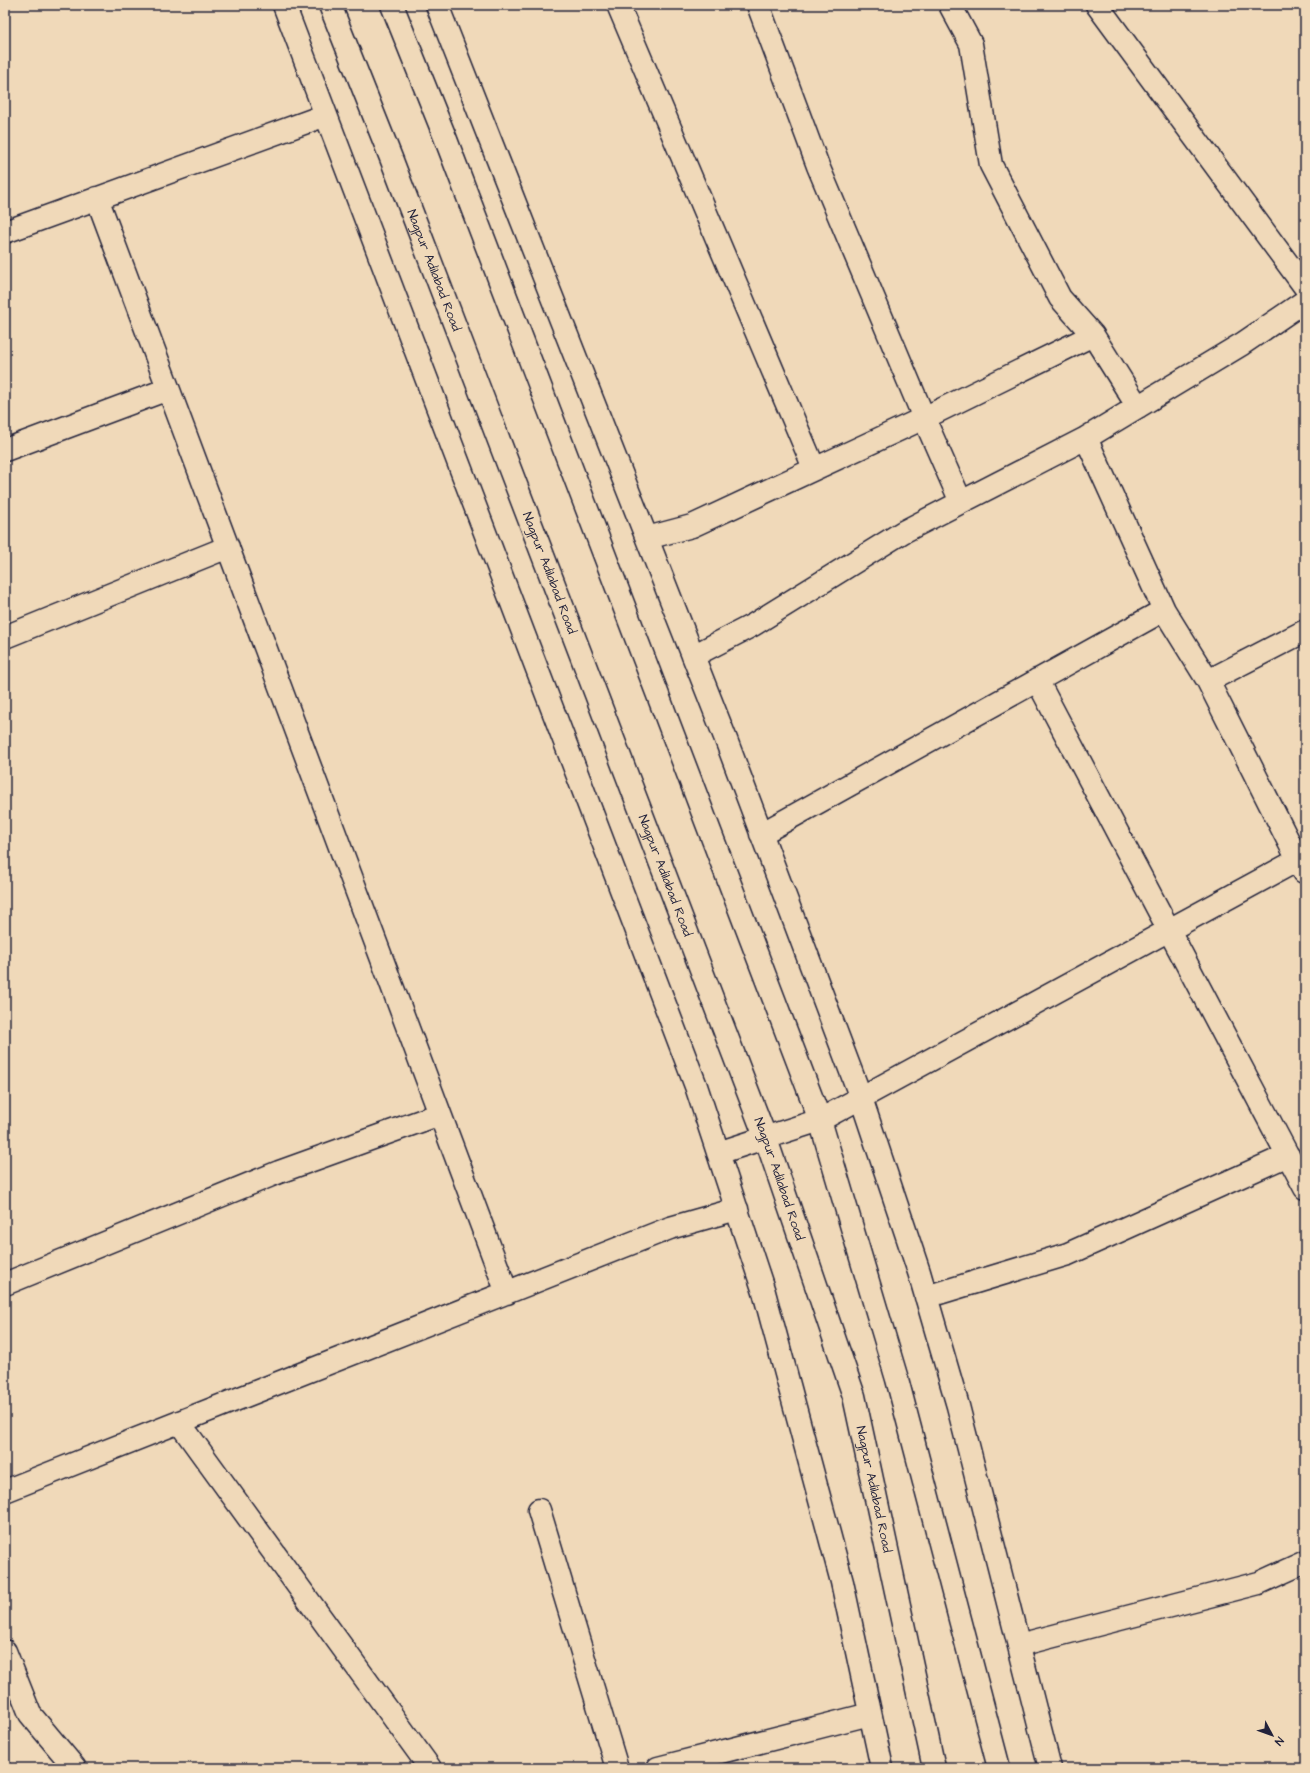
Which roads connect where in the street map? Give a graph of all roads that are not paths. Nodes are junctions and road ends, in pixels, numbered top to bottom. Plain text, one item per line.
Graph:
1 (284, 5) edge
2 (330, 5) edge
3 (392, 5) edge
4 (437, 5) edge
5 (618, 5) edge
6 (758, 5) edge
7 (950, 5) edge
8 (1097, 5) edge
9 (326, 116) junction
10 (97, 198) junction
11 (5, 232) edge
12 (1305, 287) edge
13 (1305, 301) edge
14 (1093, 335) junction
15 (168, 389) junction
16 (1138, 407) junction
17 (924, 418) junction
18 (1086, 438) junction
19 (5, 450) edge
20 (814, 468) junction
21 (961, 502) junction
22 (647, 538) junction
23 (228, 547) junction
24 (1164, 610) junction
25 (1305, 631) edge
26 (5, 637) edge
27 (693, 656) junction
28 (1037, 680) junction
29 (1208, 681) junction
30 (761, 834) junction
31 (1303, 863) edge
32 (1169, 930) junction
33 (861, 1098) junction
34 (440, 1114) junction
35 (820, 1120) junction
36 (766, 1139) junction
37 (718, 1153) junction
38 (1288, 1155) junction
39 (1305, 1188) edge
40 (737, 1209) junction
41 (5, 1284) edge
42 (507, 1293) junction
43 (926, 1297) junction
44 (180, 1422) junction
45 (5, 1491) edge
46 (539, 1510) dead end
47 (1305, 1562) edge
48 (1019, 1645) junction
49 (5, 1652) edge
50 (870, 1714) junction
51 (75, 1768) edge
52 (430, 1768) edge
53 (617, 1768) edge
54 (658, 1768) edge
55 (882, 1768) edge
56 (934, 1768) edge
57 (999, 1768) edge
58 (1050, 1768) edge

1 - 9 main road
2 - 36 main road, Nagpur Adilabad Road
3 - 35 main road
4 - 22 main road
5 - 20 main road
6 - 17 main road
7 - 14 main road
8 - 12 main road
9 - 10 main road
9 - 37 main road
10 - 11 main road
10 - 15 main road
13 - 16 main road
14 - 16 main road
14 - 17 main road
15 - 19 main road
15 - 23 main road
16 - 18 main road
17 - 20 main road
17 - 21 main road
18 - 21 main road
18 - 24 main road
20 - 22 main road
21 - 27 main road
22 - 27 main road
23 - 26 main road
23 - 34 main road
24 - 28 main road
24 - 29 main road
25 - 29 main road
27 - 30 main road
28 - 30 main road
28 - 32 main road
29 - 31 main road
30 - 33 main road
31 - 32 main road
32 - 33 main road
32 - 38 main road
33 - 35 main road
33 - 43 main road
34 - 41 main road
34 - 42 main road
35 - 36 main road
35 - 57 main road
36 - 37 main road
36 - 56 main road, Nagpur Adilabad Road
37 - 40 main road
38 - 39 main road
38 - 43 main road
40 - 42 main road
40 - 50 main road
42 - 44 main road
43 - 48 main road
44 - 45 main road
44 - 52 main road
46 - 53 main road
47 - 48 main road
48 - 58 main road
49 - 51 main road
50 - 54 main road
50 - 55 main road

